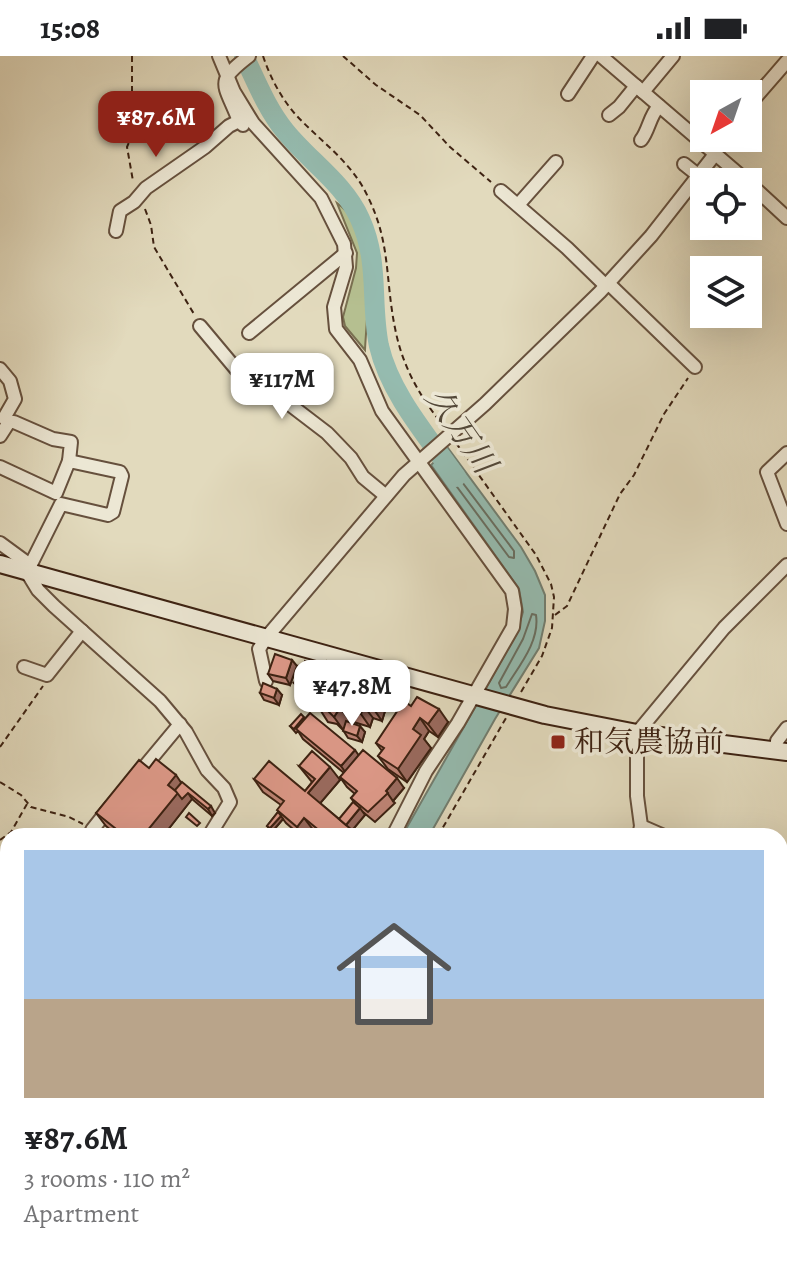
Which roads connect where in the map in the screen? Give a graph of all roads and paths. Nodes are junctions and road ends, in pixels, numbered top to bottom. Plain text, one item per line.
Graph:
1 (219, 56) edge
2 (249, 56) edge
3 (343, 56) edge
4 (593, 56) edge
5 (601, 56) edge
6 (673, 56) edge
7 (787, 61) edge
8 (228, 72) junction
9 (640, 89) junction
10 (762, 90) edge
11 (568, 94) dead end
12 (659, 106) junction
13 (609, 115) dead end
14 (239, 121) junction
15 (690, 131) edge
16 (641, 140) dead end
17 (274, 149) junction
18 (715, 152) edge
19 (556, 162) dead end
20 (684, 164) dead end
21 (733, 168) edge
22 (690, 169) edge
23 (690, 187) edge
24 (501, 191) joint
25 (762, 195) edge
26 (518, 205) junction
27 (787, 218) edge
28 (116, 231) dead end
29 (346, 253) junction
30 (607, 285) junction
31 (200, 326) dead end
32 (249, 333) dead end
33 (695, 367) joint
34 (0, 369) edge
35 (9, 422) junction
36 (0, 436) edge
37 (787, 453) edge
38 (420, 459) junction
39 (69, 461) junction
40 (0, 467) edge
41 (386, 496) junction
42 (58, 499) junction
43 (787, 524) edge
44 (0, 543) edge
45 (0, 564) edge
46 (787, 565) edge
47 (28, 569) junction
48 (554, 615) dead end
49 (82, 631) junction
50 (266, 638) junction
51 (24, 667) dead end
52 (47, 675) junction
53 (266, 681) edge
54 (477, 698) junction
55 (180, 724) junction
56 (787, 728) edge
57 (637, 733) junction
58 (0, 747) edge
59 (781, 752) edge
60 (0, 782) edge
61 (131, 783) edge
62 (121, 794) edge
63 (27, 804) junction
64 (13, 828) edge
65 (88, 828) edge
66 (99, 828) edge
67 (214, 828) edge
68 (397, 828) edge
69 (640, 828) edge

1 - 8 street
2 - 8 street
3 - 24 path
4 - 11 street
5 - 9 street
6 - 9 street
7 - 10 street
8 - 14 street
8 - 17 street
9 - 12 street
9 - 13 street
12 - 15 street
12 - 16 street
14 - 17 street
14 - 28 street
17 - 29 street
18 - 21 street
19 - 26 street
20 - 22 street
23 - 30 street
24 - 26 street
25 - 27 street
26 - 30 street
29 - 32 street
29 - 38 street
30 - 33 street
30 - 38 street
31 - 41 street
33 - 48 path
34 - 35 street
35 - 36 street
35 - 39 street
37 - 43 street
38 - 41 street
38 - 54 street
39 - 42 street
39 - 42 street
40 - 42 street
41 - 50 street
42 - 47 street
44 - 47 street
45 - 47 main road
46 - 57 street
47 - 49 street
47 - 50 main road
49 - 52 street
49 - 55 street
50 - 53 street
50 - 54 main road
51 - 52 street
52 - 58 path
54 - 57 main road
54 - 68 street
55 - 61 street
55 - 67 street
56 - 59 street
57 - 59 main road
57 - 69 street
60 - 63 path
62 - 66 street
63 - 64 path
63 - 65 path

